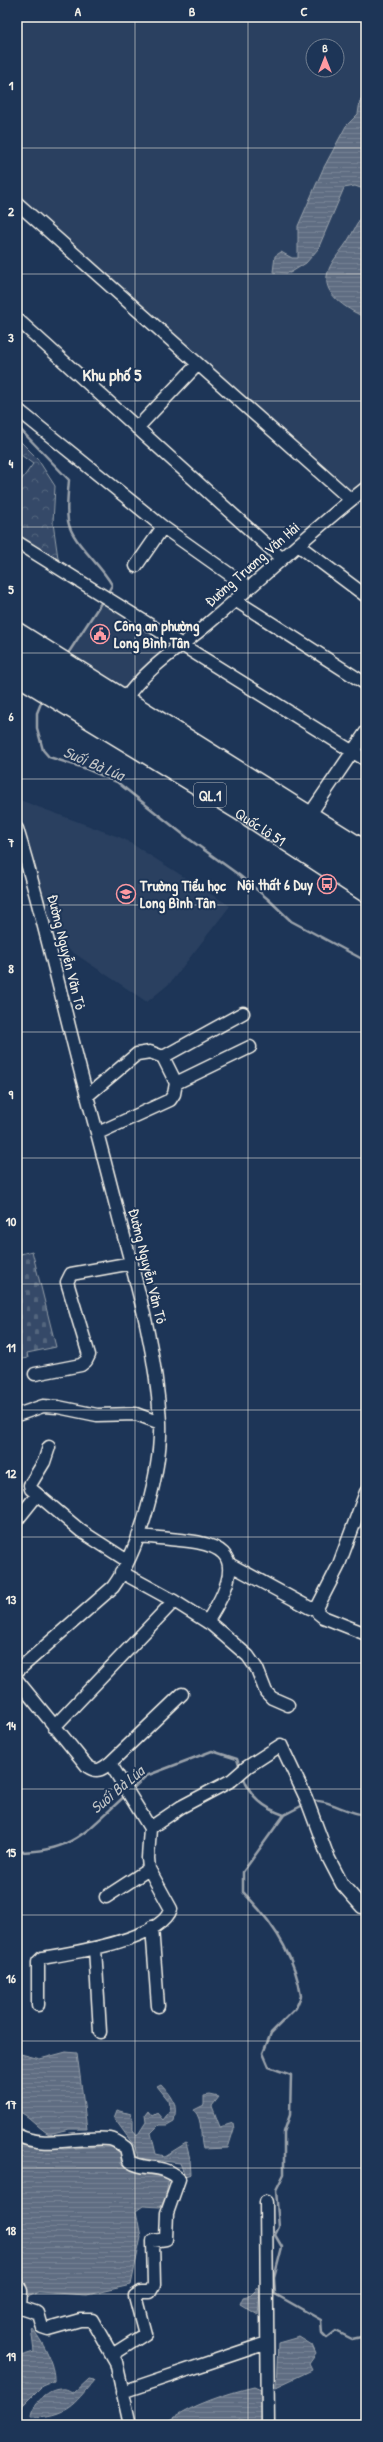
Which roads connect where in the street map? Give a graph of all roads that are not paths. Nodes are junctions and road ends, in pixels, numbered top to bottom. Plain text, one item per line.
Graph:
1 (17, 203) edge
2 (17, 319) edge
3 (198, 364) junction
4 (17, 409) edge
5 (138, 428) junction
6 (366, 488) edge
7 (351, 500) junction
8 (163, 527) junction
9 (17, 542) edge
10 (298, 545) junction
11 (282, 558) junction
12 (136, 566) dead end
13 (249, 588) junction
14 (366, 596) edge
15 (235, 600) junction
16 (17, 630) edge
17 (17, 645) edge
18 (183, 645) junction
19 (17, 662) edge
20 (42, 669) junction
21 (17, 677) edge
22 (62, 681) junction
23 (366, 684) edge
24 (116, 715) junction
25 (366, 732) edge
26 (354, 752) junction
27 (366, 760) edge
28 (308, 818) junction
29 (18, 834) edge
30 (366, 848) edge
31 (366, 861) edge
32 (366, 881) edge
33 (366, 895) edge
34 (243, 1012) dead end
35 (250, 1047) dead end
36 (163, 1057) junction
37 (176, 1083) junction
38 (87, 1096) junction
39 (98, 1133) junction
40 (132, 1263) junction
41 (35, 1374) dead end
42 (17, 1415) edge
43 (160, 1423) junction
44 (49, 1447) dead end
45 (366, 1492) edge
46 (38, 1495) junction
47 (17, 1520) edge
48 (138, 1536) junction
49 (126, 1560) junction
50 (231, 1564) junction
51 (121, 1572) junction
52 (174, 1601) junction
53 (317, 1608) junction
54 (207, 1622) junction
55 (366, 1634) edge
56 (17, 1670) edge
57 (17, 1680) edge
58 (182, 1694) dead end
59 (288, 1705) dead end
60 (54, 1726) junction
61 (110, 1763) junction
62 (150, 1828) junction
63 (150, 1869) junction
64 (106, 1897) dead end
65 (362, 1907) dead end
66 (152, 1927) junction
67 (95, 1948) junction
68 (38, 2005) dead end
69 (158, 2006) dead end
70 (100, 2032) dead end
71 (17, 2135) edge
72 (266, 2202) dead end
73 (17, 2282) edge
74 (267, 2343) junction
75 (112, 2355) junction
76 (122, 2392) junction
77 (130, 2425) edge
78 (268, 2425) edge

1 - 3 street
2 - 5 street
3 - 5 street
3 - 7 street
4 - 8 street
5 - 11 street
6 - 7 street, Đường Trương Văn Hải
7 - 10 street, Đường Trương Văn Hải
8 - 12 street
8 - 13 street
9 - 18 street
10 - 11 street, Đường Trương Văn Hải
10 - 14 street
11 - 13 street, Đường Trương Văn Hải
13 - 15 street, Đường Trương Văn Hải
15 - 18 street, Đường Trương Văn Hải
15 - 23 street
16 - 20 main road, QL.1
17 - 20 highway, QL.1
18 - 24 street, Đường Trương Văn Hải
18 - 26 street
19 - 20 highway, QL.1
20 - 21 main road, QL.1
20 - 22 highway, QL.1
20 - 22 main road, QL.1
22 - 24 highway, Quốc lộ 51 / QL.1
22 - 24 main road, Quốc lộ 51 / QL.1
24 - 28 highway, Quốc lộ 51 / QL.1
24 - 32 highway, Quốc lộ 51 / QL.1
24 - 33 main road, Quốc lộ 51 / QL.1
25 - 26 street
26 - 27 street
26 - 28 street
28 - 30 main road, Quốc lộ 51 / QL.1
28 - 31 highway, Quốc lộ 51 / QL.1
29 - 38 street, Đường Nguyễn Văn Tỏ
34 - 36 street
35 - 37 street
36 - 37 street
36 - 38 street
37 - 39 street
38 - 39 street, Đường Nguyễn Văn Tỏ
39 - 40 street, Đường Nguyễn Văn Tỏ
40 - 41 street
40 - 43 street, Đường Nguyễn Văn Tỏ
42 - 43 street
43 - 48 street, Đường Nguyễn Văn Tỏ
44 - 46 street
45 - 53 street
46 - 47 street
46 - 49 street
48 - 49 street, Đường Nguyễn Văn Tỏ
48 - 50 street
49 - 51 street, Đường Nguyễn Văn Tỏ
50 - 53 street
50 - 54 street
51 - 52 street
51 - 56 street, Đường Nguyễn Văn Tỏ
52 - 54 street
52 - 60 street
53 - 55 street
54 - 59 street
57 - 60 street
58 - 61 street
60 - 61 street
61 - 62 street
62 - 63 street
62 - 65 street
63 - 64 street
63 - 66 street
66 - 67 street
66 - 69 street
67 - 68 street
67 - 70 street
71 - 75 street
72 - 74 street
73 - 75 street
74 - 76 street
74 - 78 street
75 - 76 street
76 - 77 street

